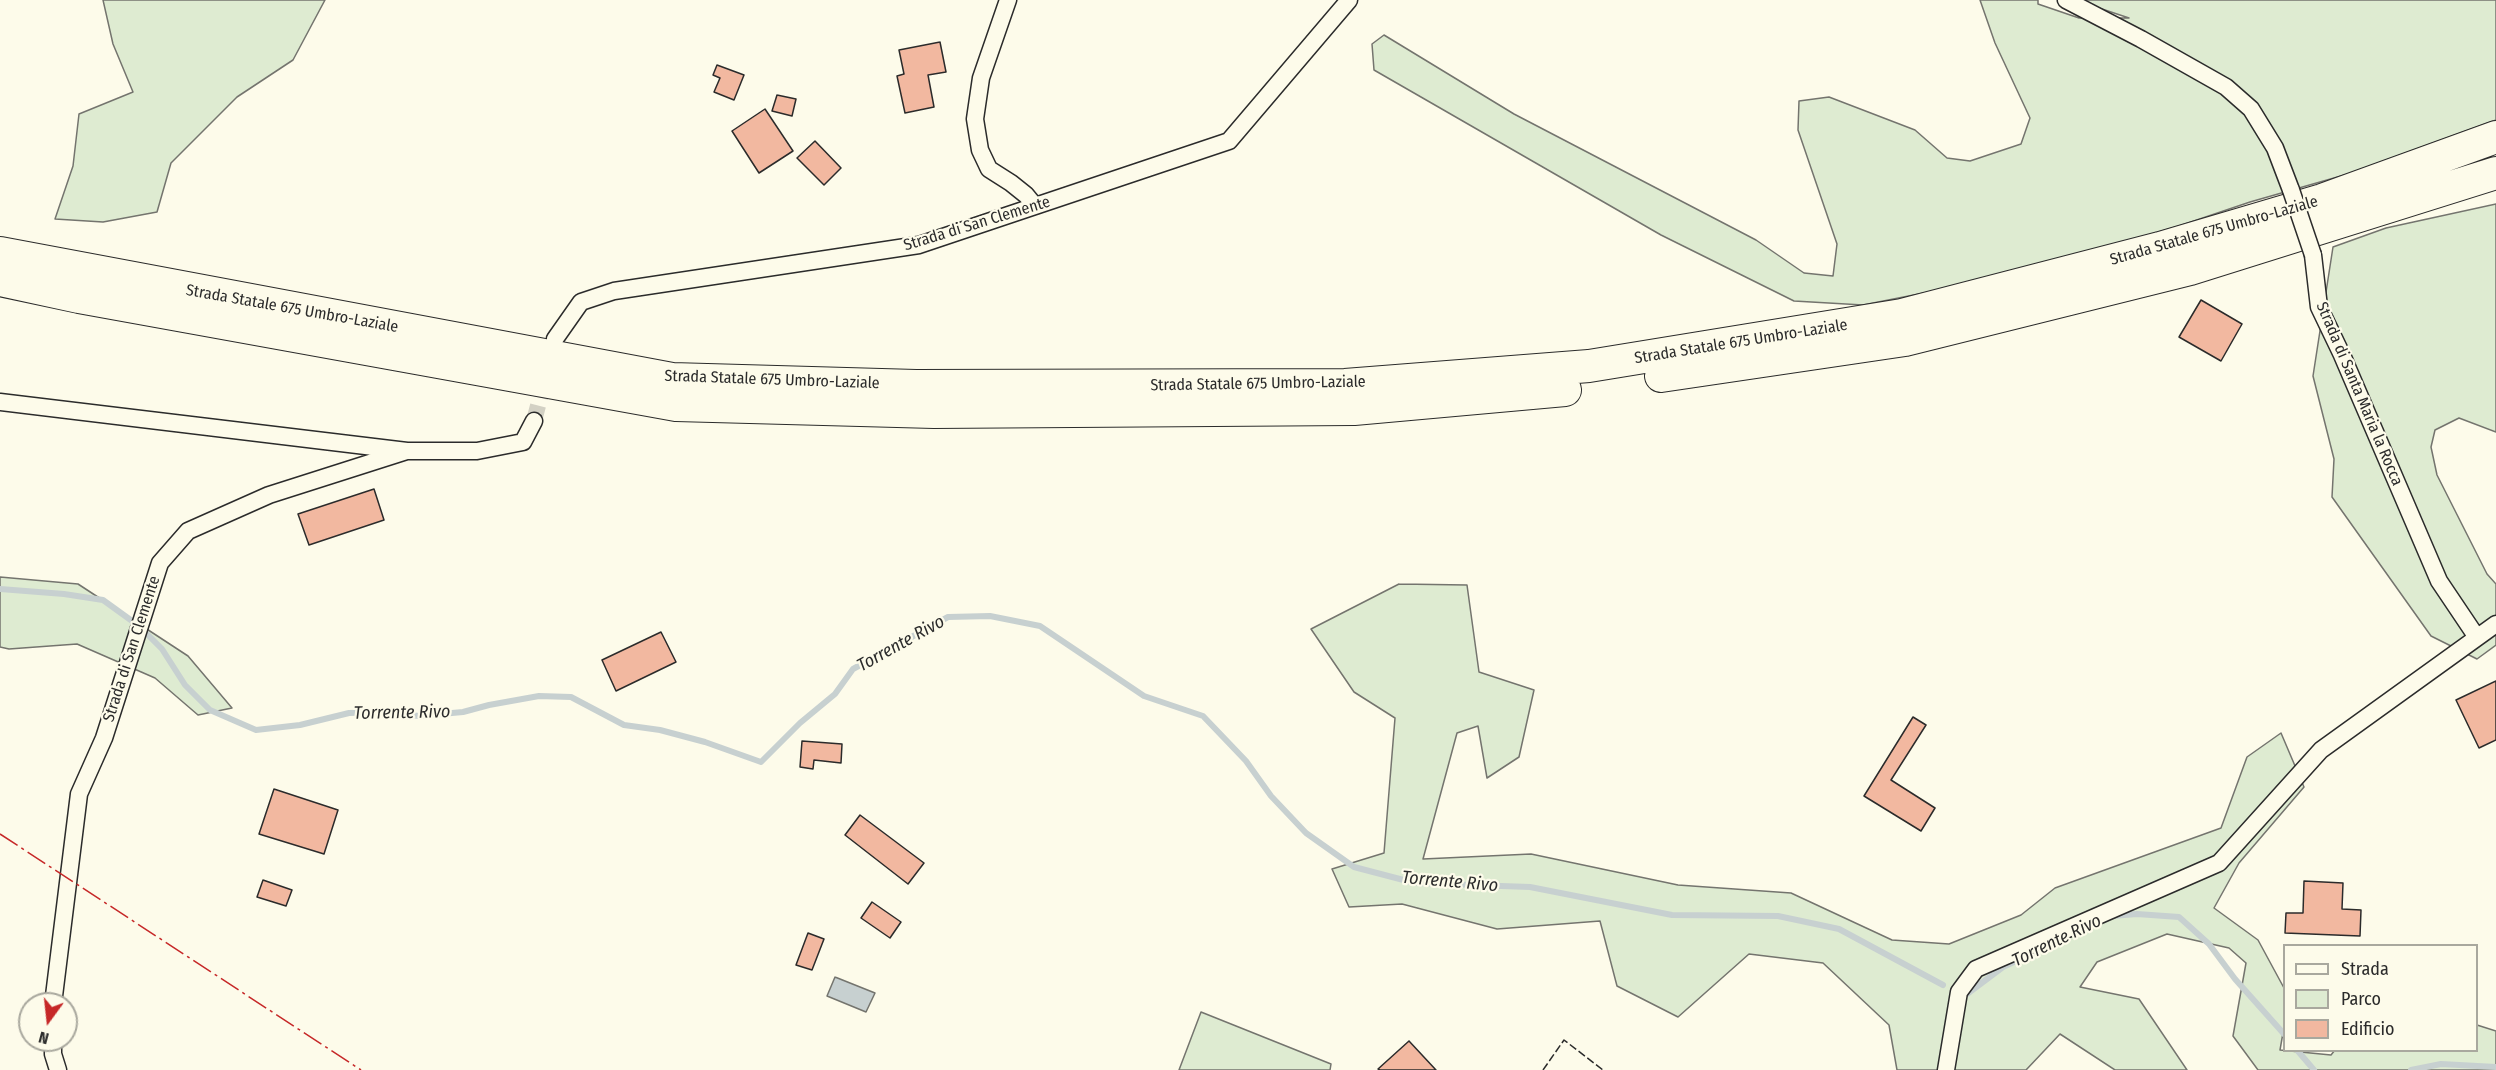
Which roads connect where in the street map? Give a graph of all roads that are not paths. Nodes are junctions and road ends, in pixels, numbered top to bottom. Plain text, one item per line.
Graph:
1 (1008, 0) edge
2 (1349, 0) edge
3 (2066, 0) edge
4 (2496, 138) edge
5 (2496, 172) edge
6 (1035, 206) junction
7 (0, 254) edge
8 (0, 280) edge
9 (555, 339) dead end
10 (0, 402) edge
11 (534, 421) tunnel mouth
12 (407, 451) junction
13 (2496, 624) edge
14 (2476, 636) junction
15 (54, 992) edge
16 (53, 1052) edge
17 (58, 1070) edge
18 (1946, 1070) edge

1 - 6 street
2 - 6 street, Strada di San Clemente
3 - 14 street, Strada di Santa Maria la Rocca, bridge
4 - 7 highway, Strada Statale 675 Umbro-Laziale
5 - 8 highway, Strada Statale 675 Umbro-Laziale
6 - 9 street, Strada di San Clemente
10 - 12 street, Strada di San Clemente
11 - 12 street, Strada di San Clemente
12 - 15 street, Strada di San Clemente
13 - 14 street
14 - 18 street
16 - 17 street

